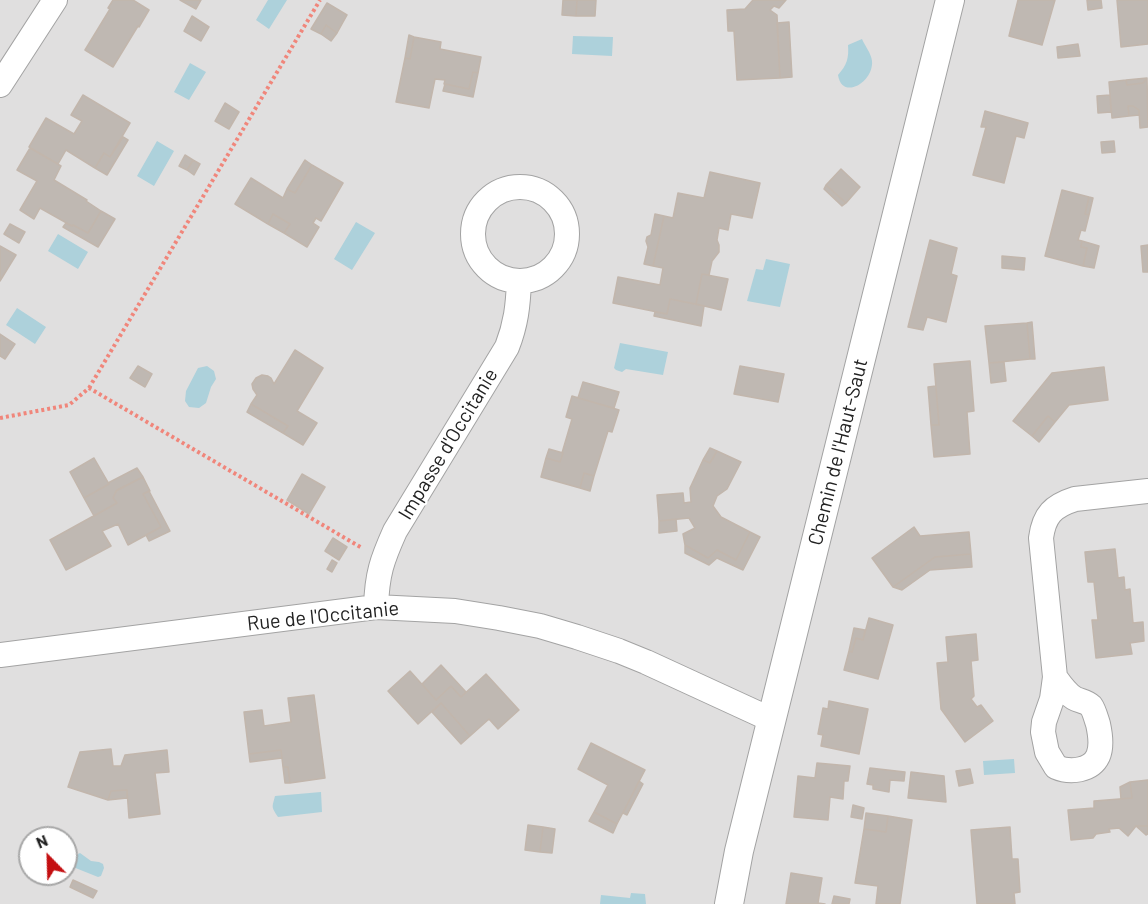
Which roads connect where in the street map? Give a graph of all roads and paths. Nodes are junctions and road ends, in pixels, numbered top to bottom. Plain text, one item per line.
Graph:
1 (55, 0) edge
2 (320, 0) edge
3 (950, 0) edge
4 (0, 85) edge
5 (519, 281) dead end
6 (89, 388) junction
7 (0, 418) edge
8 (1148, 492) edge
9 (383, 560) junction
10 (376, 607) junction
11 (0, 655) edge
12 (1055, 677) dead end
13 (772, 720) junction
14 (729, 904) edge

1 - 4 street
2 - 6 path
3 - 13 street, Chemin de l'Haut-Saut
5 - 9 street, Impasse d'Occitanie
6 - 7 path
6 - 9 path
8 - 12 street
9 - 10 street, Impasse d'Occitanie
10 - 11 street, Rue de l'Occitanie
10 - 13 street, Rue de l'Occitanie
13 - 14 street, Chemin de l'Haut-Saut

